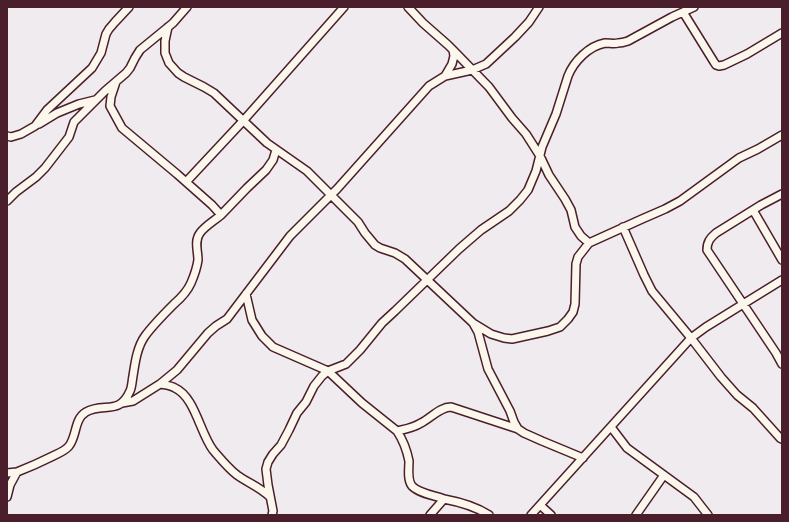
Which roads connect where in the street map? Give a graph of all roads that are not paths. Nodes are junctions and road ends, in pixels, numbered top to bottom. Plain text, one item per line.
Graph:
1 (129, 7) edge
2 (187, 7) edge
3 (344, 7) edge
4 (418, 7) edge
5 (539, 7) edge
6 (694, 7) edge
7 (410, 9) edge
8 (683, 12) junction
9 (168, 27) junction
10 (782, 33) edge
11 (453, 50) junction
12 (472, 70) junction
13 (445, 76) junction
14 (116, 82) junction
15 (96, 100) junction
16 (243, 121) junction
17 (36, 126) junction
18 (782, 135) edge
19 (7, 136) edge
20 (276, 150) junction
21 (540, 156) junction
22 (186, 182) junction
23 (782, 194) edge
24 (331, 195) junction
25 (7, 201) edge
26 (752, 210) junction
27 (221, 216) junction
28 (623, 227) junction
29 (589, 243) junction
30 (782, 260) edge
31 (428, 279) junction
32 (782, 280) edge
33 (246, 294) junction
34 (743, 304) junction
35 (473, 323) junction
36 (691, 338) junction
37 (782, 364) edge
38 (328, 371) junction
39 (160, 384) junction
40 (122, 403) junction
41 (611, 427) junction
42 (518, 429) junction
43 (397, 431) junction
44 (782, 439) edge
45 (583, 458) junction
46 (17, 472) junction
47 (7, 473) edge
48 (664, 475) junction
49 (7, 497) edge
50 (270, 497) junction
51 (444, 499) junction
52 (540, 505) junction
53 (272, 515) edge
54 (430, 515) edge
55 (489, 515) edge
56 (532, 515) edge
57 (552, 515) edge
58 (636, 515) edge
59 (708, 515) edge

1 - 17 street
2 - 9 street
3 - 16 street
4 - 7 street
5 - 12 street
6 - 8 street
7 - 11 street
8 - 10 street
8 - 21 street
9 - 14 street
9 - 16 street
11 - 12 street
11 - 13 street
12 - 13 street
12 - 21 street
13 - 24 street
14 - 15 street
14 - 22 street
15 - 17 street
15 - 25 street
16 - 20 street
16 - 22 street
17 - 19 street
18 - 28 street
20 - 24 street
20 - 27 street
21 - 29 street
21 - 31 street
22 - 27 street
23 - 26 street
24 - 31 street
24 - 33 street
26 - 30 street
26 - 34 street
27 - 40 street
28 - 29 street
28 - 36 street
29 - 35 street
31 - 35 street
31 - 38 street
32 - 34 street
33 - 38 street
33 - 39 street
34 - 36 street
34 - 37 street
35 - 42 street
36 - 41 street
36 - 44 street
38 - 43 street
38 - 50 street
39 - 40 street
39 - 50 street
40 - 46 street
41 - 45 street
41 - 48 street
42 - 43 street
42 - 45 street
43 - 51 street
45 - 52 street
46 - 47 street
46 - 49 street
48 - 58 street
48 - 59 street
50 - 53 street
51 - 54 street
51 - 55 street
52 - 56 street
52 - 57 street

